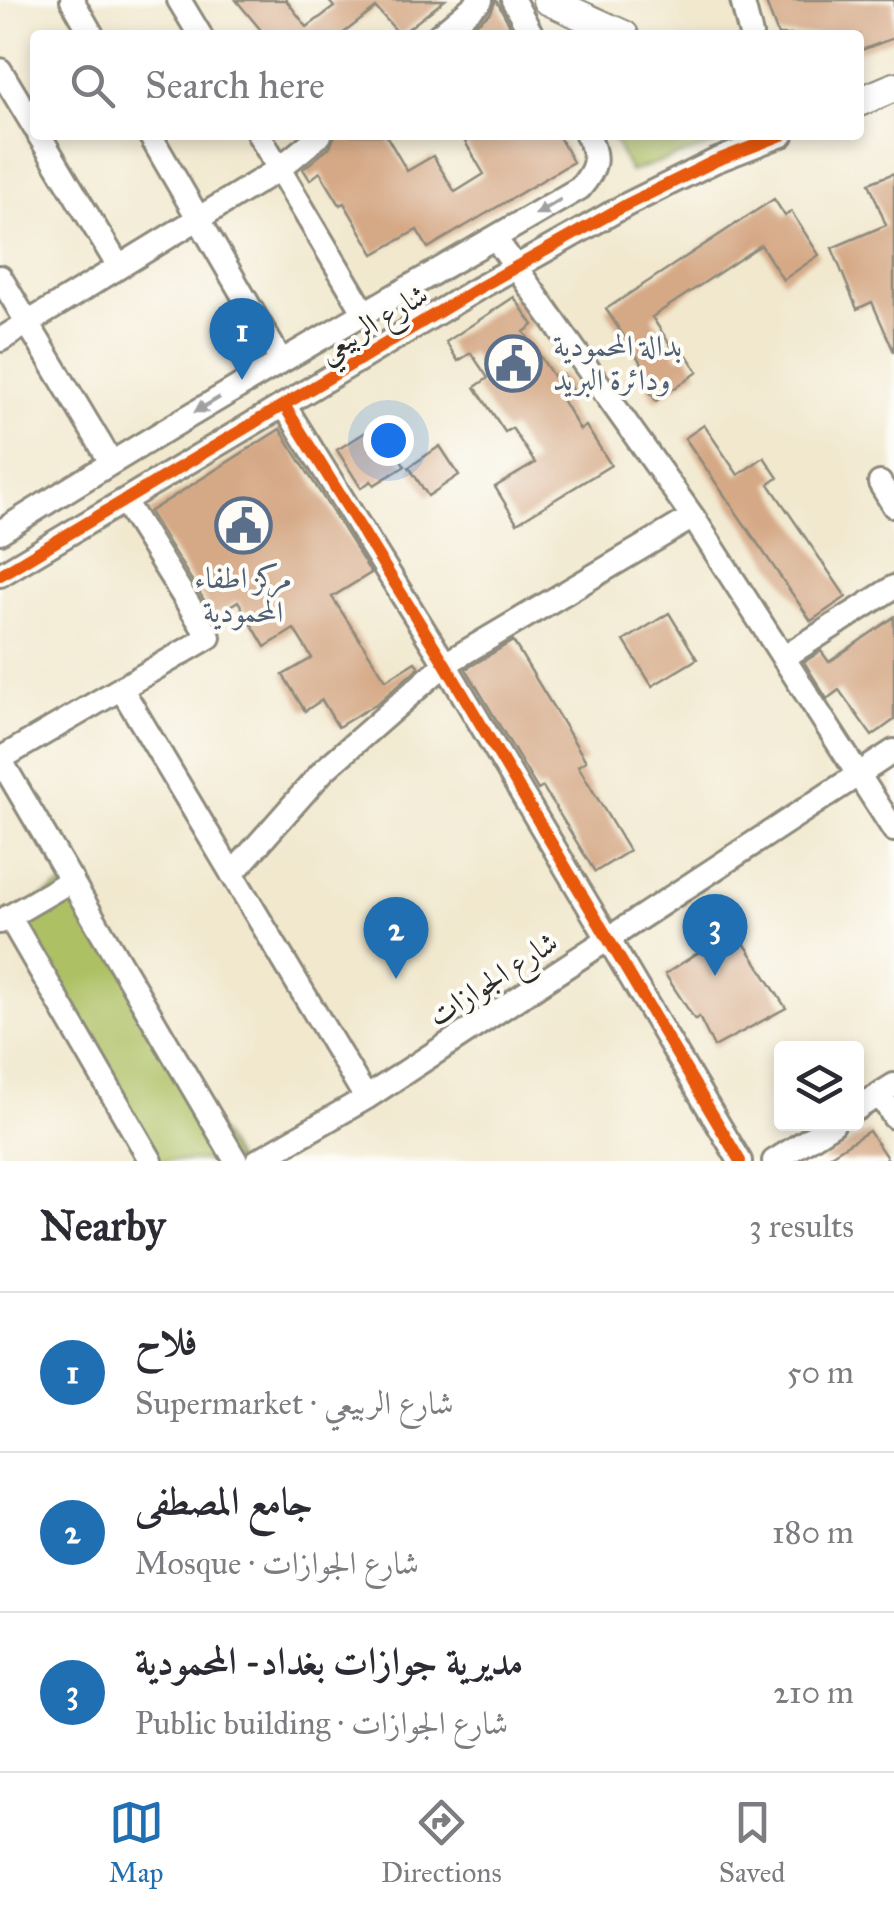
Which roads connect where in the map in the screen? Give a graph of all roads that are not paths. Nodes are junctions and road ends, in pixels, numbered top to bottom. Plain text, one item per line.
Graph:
1 (72, 0) edge
2 (179, 0) edge
3 (481, 0) edge
4 (512, 0) edge
5 (547, 0) edge
6 (742, 0) edge
7 (89, 30) edge
8 (197, 30) edge
9 (445, 30) edge
10 (529, 30) edge
11 (613, 30) edge
12 (750, 30) edge
13 (0, 70) edge
14 (894, 87) edge
15 (864, 100) edge
16 (30, 120) edge
17 (42, 140) edge
18 (153, 140) edge
19 (262, 140) edge
20 (314, 140) edge
21 (590, 140) edge
22 (770, 140) edge
23 (280, 169) junction
24 (198, 219) junction
25 (495, 238) junction
26 (119, 267) junction
27 (514, 268) junction
28 (0, 278) edge
29 (364, 312) junction
30 (28, 323) junction
31 (0, 340) edge
32 (281, 361) junction
33 (284, 404) junction
34 (111, 462) junction
35 (880, 482) dead end
36 (124, 501) junction
37 (894, 506) edge
38 (692, 517) junction
39 (0, 532) edge
40 (0, 575) edge
41 (894, 587) edge
42 (783, 658) junction
43 (445, 664) junction
44 (121, 688) junction
45 (894, 751) edge
46 (0, 759) edge
47 (860, 776) junction
48 (894, 830) edge
49 (232, 874) junction
50 (72, 880) junction
51 (5, 919) edge
52 (607, 940) junction
53 (887, 1090) edge
54 (366, 1098) junction
55 (864, 1104) edge
56 (894, 1117) edge
57 (823, 1131) edge
58 (152, 1161) edge
59 (236, 1161) edge
60 (257, 1161) edge
61 (740, 1161) edge
62 (774, 1161) edge

1 - 7 street
2 - 8 street
3 - 9 street
4 - 10 street
5 - 11 main road
6 - 12 street
13 - 16 street
14 - 15 main road
17 - 26 street
18 - 24 street
19 - 23 street
20 - 23 street
21 -> 25 street, شارع الربيعي
22 - 27 street, شارع الربيعي
23 - 24 street
23 - 29 street
24 - 26 street
24 - 32 street
25 - 27 street
25 - 29 street, شارع الربيعي
26 - 30 street
27 - 33 street, شارع الربيعي
27 - 38 street
28 - 30 street
29 - 32 street, شارع الربيعي
30 - 31 street
30 - 34 street
32 -> 34 street, شارع الربيعي
33 - 36 street, شارع الربيعي
33 - 43 street
34 - 39 street, شارع الربيعي
35 - 37 street
36 - 40 street, شارع الربيعي
36 - 44 street
38 - 42 street
38 - 43 street
41 - 42 street
42 - 47 street
43 - 49 street
43 - 52 street
44 - 46 street
44 - 49 street
45 - 47 street, شارع الجوازات
46 - 50 street
47 - 48 street
47 - 52 street, شارع الجوازات
49 - 54 street
50 - 51 street
50 - 59 street
51 - 58 street
52 - 54 street, شارع الجوازات
52 - 61 street
53 - 55 street
53 - 56 street
54 - 60 street, شارع الجوازات
57 - 62 street

